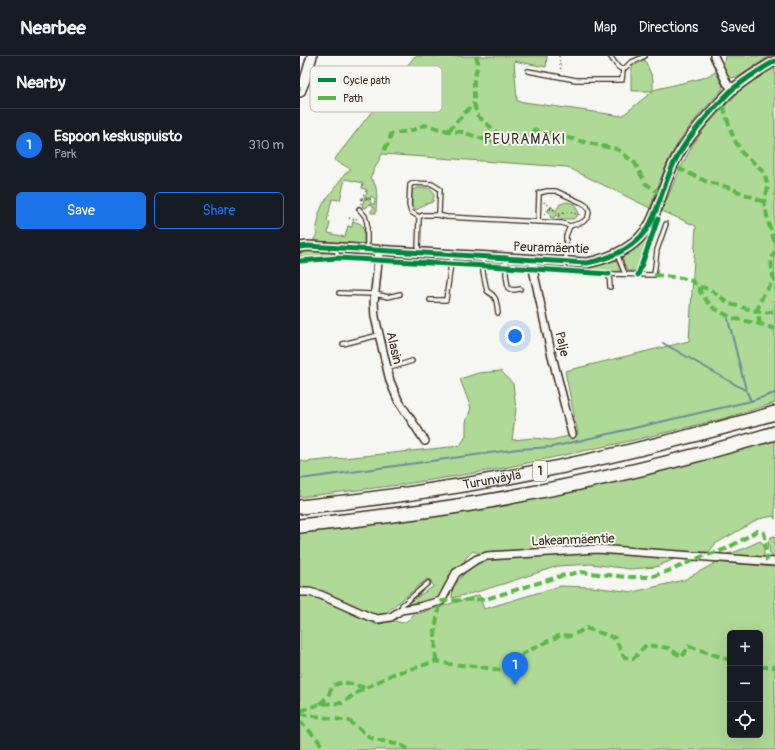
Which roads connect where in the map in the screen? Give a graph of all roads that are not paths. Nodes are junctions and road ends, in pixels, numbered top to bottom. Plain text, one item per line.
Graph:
1 (312, 56) edge
2 (610, 56) edge
3 (645, 56) edge
4 (714, 56) edge
5 (775, 61) edge
6 (623, 70) junction
7 (528, 71) dead end
8 (733, 89) junction
9 (300, 92) edge
10 (359, 209) dead end
11 (438, 215) junction
12 (419, 217) junction
13 (538, 222) junction
14 (666, 224) dead end
15 (570, 226) junction
16 (300, 247) edge
17 (338, 248) junction
18 (368, 250) junction
19 (379, 251) junction
20 (418, 252) junction
21 (617, 254) junction
22 (452, 255) junction
23 (484, 256) junction
24 (337, 258) dead end
25 (506, 258) junction
26 (534, 259) junction
27 (566, 261) junction
28 (625, 274) junction
29 (610, 287) dead end
30 (520, 289) dead end
31 (340, 293) dead end
32 (375, 294) junction
33 (400, 294) dead end
34 (430, 300) dead end
35 (498, 313) dead end
36 (379, 335) junction
37 (343, 344) dead end
38 (412, 361) dead end
39 (387, 369) junction
40 (775, 413) edge
41 (775, 433) edge
42 (572, 434) dead end
43 (425, 442) dead end
44 (300, 507) edge
45 (300, 526) edge
46 (775, 562) edge
47 (428, 583) dead end
48 (300, 592) edge
49 (401, 610) junction

1 - 9 street
2 - 6 lane
3 - 6 lane
4 - 8 street
5 - 8 street, Peuramäentie
6 - 7 lane
8 - 21 street, Peuramäentie
10 - 18 lane
11 - 12 lane
11 - 12 lane
11 - 13 lane
12 - 20 lane
13 - 15 lane
13 - 15 lane
14 - 28 lane
15 - 27 lane
16 - 17 street, Peuramäentie
17 - 18 street, Peuramäentie
17 - 24 lane
18 - 19 street, Peuramäentie
19 - 20 street, Peuramäentie
19 - 32 street, Alasin
20 - 22 street, Peuramäentie
21 - 27 street, Peuramäentie
21 - 28 lane
22 - 23 street, Peuramäentie
22 - 34 lane
23 - 25 street, Peuramäentie
23 - 35 lane
25 - 26 street, Peuramäentie
25 - 30 lane
26 - 27 street, Peuramäentie
26 - 42 street, Palje
28 - 29 lane
31 - 32 lane
32 - 33 lane
32 - 36 street, Alasin
36 - 37 lane
36 - 39 street, Alasin
38 - 39 lane
39 - 43 street, Alasin
40 - 44 highway, Turunväylä / 1
41 - 45 highway, Turunväylä / 1
46 - 49 street, Lakeanmäentie
47 - 49 lane
48 - 49 street

